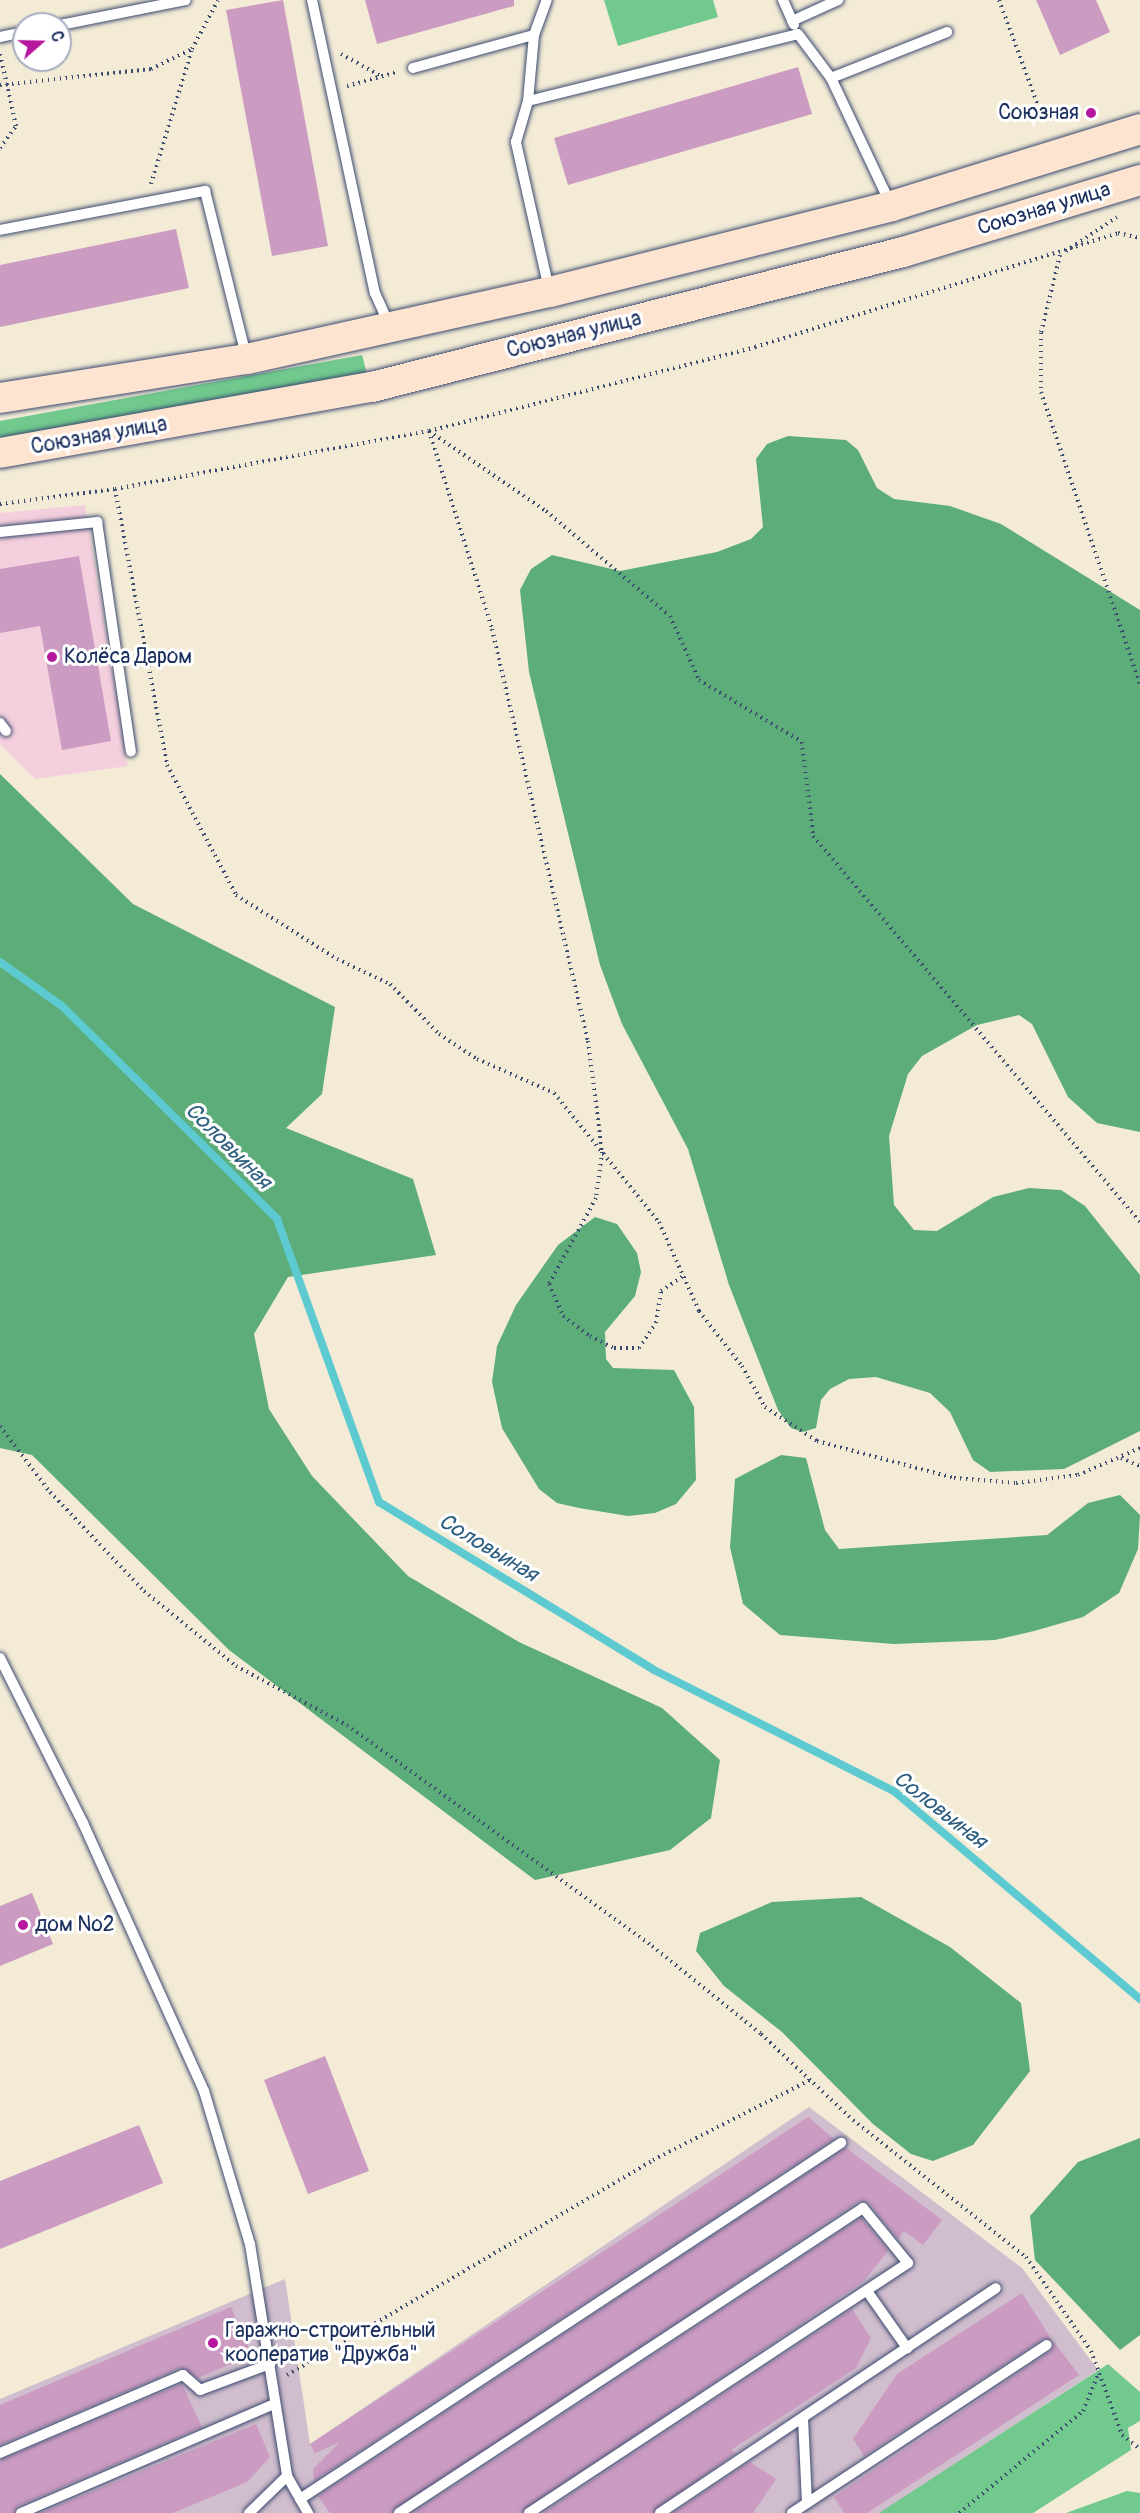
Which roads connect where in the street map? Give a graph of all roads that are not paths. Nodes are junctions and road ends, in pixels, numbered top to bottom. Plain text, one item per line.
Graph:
1 (186, 0) edge
2 (312, 0) edge
3 (547, 0) edge
4 (783, 0) edge
5 (838, 0) edge
6 (792, 21) junction
7 (72, 23) edge
8 (947, 32) dead end
9 (798, 34) junction
10 (534, 35) junction
11 (412, 68) road end
12 (831, 78) junction
13 (528, 101) junction
14 (1140, 129) edge
15 (1140, 180) edge
16 (892, 206) junction
17 (0, 230) edge
18 (550, 292) junction
19 (391, 328) junction
20 (248, 359) junction
21 (0, 398) edge
22 (0, 453) edge
23 (0, 532) edge
24 (131, 751) dead end
25 (0, 1658) edge
26 (841, 2144) dead end
27 (996, 2288) dead end
28 (867, 2291) junction
29 (1047, 2345) dead end
30 (907, 2348) junction
31 (270, 2364) junction
32 (274, 2404) junction
33 (803, 2418) junction
34 (0, 2453) edge
35 (287, 2476) junction
36 (300, 2499) junction
37 (807, 2504) junction
38 (253, 2509) edge
39 (21, 2513) edge
40 (238, 2513) edge
41 (308, 2513) edge
42 (399, 2513) edge
43 (529, 2513) edge
44 (660, 2513) edge
45 (792, 2513) edge

1 - 7 lane
2 - 19 lane
3 - 10 lane
4 - 6 lane
5 - 6 lane
6 - 9 lane
8 - 12 lane
9 - 12 lane
9 - 13 lane
10 - 11 lane
10 - 13 lane
12 - 16 lane
13 - 18 lane
14 - 16 main road
15 - 22 main road, Союзная улица
16 - 18 main road
17 - 20 lane
18 - 19 main road
19 - 20 main road
20 - 21 main road
23 - 24 lane
25 - 31 lane
26 - 36 lane
27 - 30 lane
28 - 30 lane
28 - 42 lane
28 - 43 lane
29 - 37 lane
30 - 33 lane
31 - 32 lane
31 - 34 lane
32 - 35 lane
32 - 39 lane
33 - 37 lane
33 - 44 lane
35 - 36 lane
35 - 38 lane
36 - 41 lane
37 - 45 lane
38 - 40 lane

